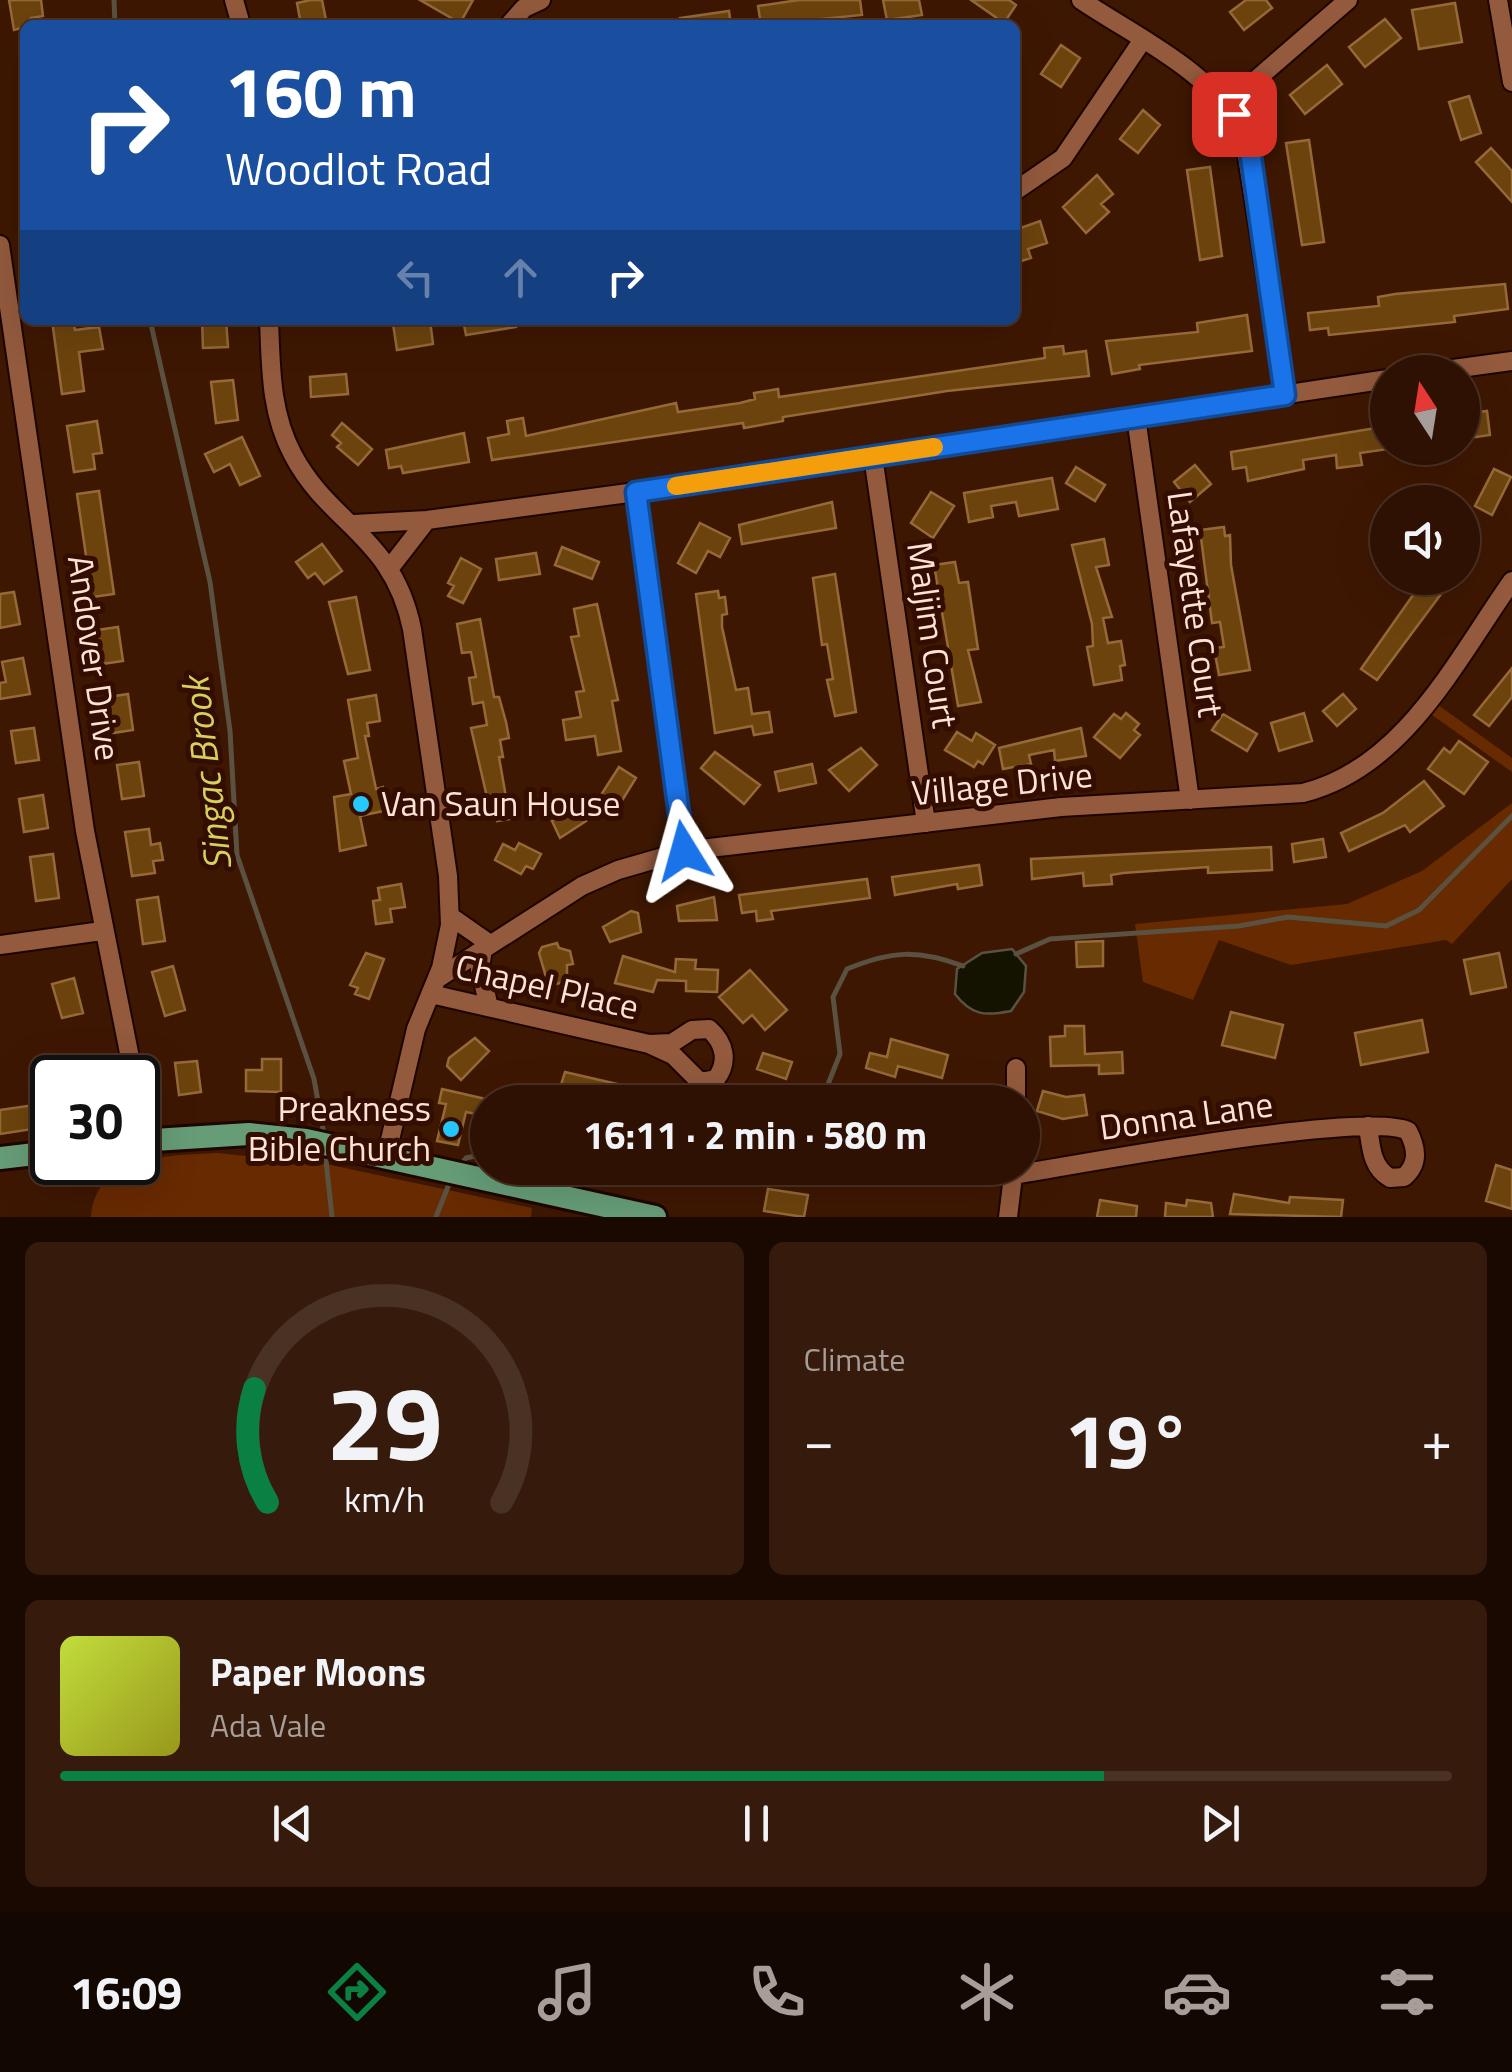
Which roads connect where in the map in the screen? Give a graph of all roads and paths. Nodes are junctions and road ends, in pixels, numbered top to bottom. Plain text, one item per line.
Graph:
1 (541, 0) edge
2 (1348, 0) edge
3 (1498, 0) edge
4 (1086, 1) edge
5 (513, 20) edge
6 (1142, 41) junction
7 (1512, 82) edge
8 (1227, 104) junction
9 (1020, 187) edge
10 (0, 245) edge
11 (270, 325) edge
12 (1512, 361) edge
13 (1480, 365) edge
14 (1370, 382) edge
15 (1285, 395) junction
16 (1136, 417) junction
17 (872, 456) junction
18 (636, 492) junction
19 (427, 520) junction
20 (354, 524) junction
21 (388, 569) junction
22 (1512, 580) edge
23 (1190, 800) junction
24 (926, 822) junction
25 (684, 851) junction
26 (450, 916) junction
27 (102, 930) junction
28 (0, 945) edge
29 (487, 946) junction
30 (434, 986) junction
31 (489, 1007) junction
32 (650, 1044) dead end
33 (129, 1055) edge
34 (1016, 1068) dead end
35 (1016, 1085) edge
36 (1368, 1126) junction
37 (160, 1139) edge
38 (30, 1155) edge
39 (386, 1157) junction
40 (0, 1158) edge
41 (1040, 1167) edge
42 (1012, 1185) edge
43 (655, 1217) edge
44 (1008, 1217) edge

1 - 5 street
2 - 8 street
3 - 7 street
4 - 6 street
6 - 8 street
6 - 9 street
8 - 15 street
10 - 27 street, Andover Drive
11 - 20 street
12 - 13 street
14 - 15 street
15 - 16 street
16 - 17 street
16 - 23 street, Lafayette Court
17 - 18 street
17 - 24 street, Maljim Court
18 - 19 street
18 - 25 street
19 - 20 street
19 - 21 street
20 - 21 street
21 - 26 street
22 - 23 street, Village Drive
23 - 24 street, Village Drive
24 - 25 street, Village Drive
25 - 29 street, Village Drive
26 - 29 street
26 - 30 street
27 - 28 street
27 - 33 street, Andover Drive
29 - 30 street, Village Drive
29 - 31 street
30 - 31 street, Chapel Place
30 - 39 street
31 - 32 street, Chapel Place
34 - 35 street
36 - 36 street, Donna Lane
36 - 41 street, Donna Lane
37 - 39 main road
38 - 40 main road
39 - 43 main road
42 - 44 street

